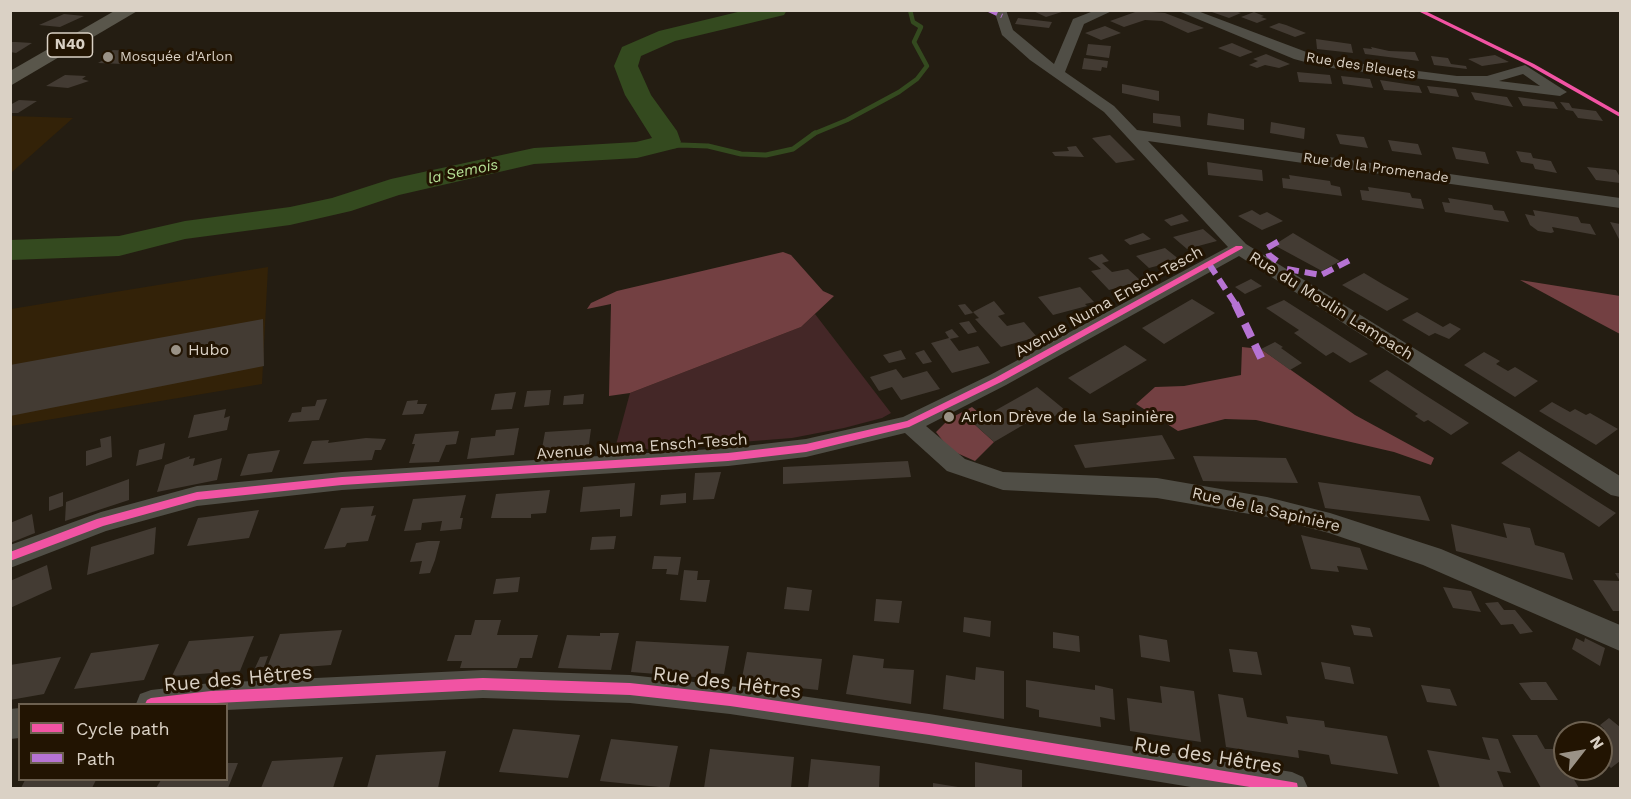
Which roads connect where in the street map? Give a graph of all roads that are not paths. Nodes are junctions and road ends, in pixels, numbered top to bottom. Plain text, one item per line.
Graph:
1 (130, 10) edge
2 (1000, 10) edge
3 (1108, 10) edge
4 (1182, 10) edge
5 (1058, 72) junction
6 (10, 80) edge
7 (1476, 80) dead end
8 (1132, 134) junction
9 (1620, 203) edge
10 (1239, 248) junction
11 (909, 424) junction
12 (1620, 488) edge
13 (10, 557) edge
14 (1620, 638) edge
15 (166, 703) edge
16 (1292, 789) edge

1 - 6 main road, N40
2 - 5 street, Rue du Moulin Lampach
3 - 5 street
4 - 7 street, Rue des Bleuets
5 - 8 street, Rue du Moulin Lampach
8 - 9 street, Rue de la Promenade
8 - 10 street, Rue du Moulin Lampach
10 - 11 street, Avenue Numa Ensch-Tesch
10 - 12 street, Rue du Moulin Lampach
11 - 13 street, Avenue Numa Ensch-Tesch
11 - 14 street, Rue de la Sapinière
15 - 16 street, Rue des Hêtres

